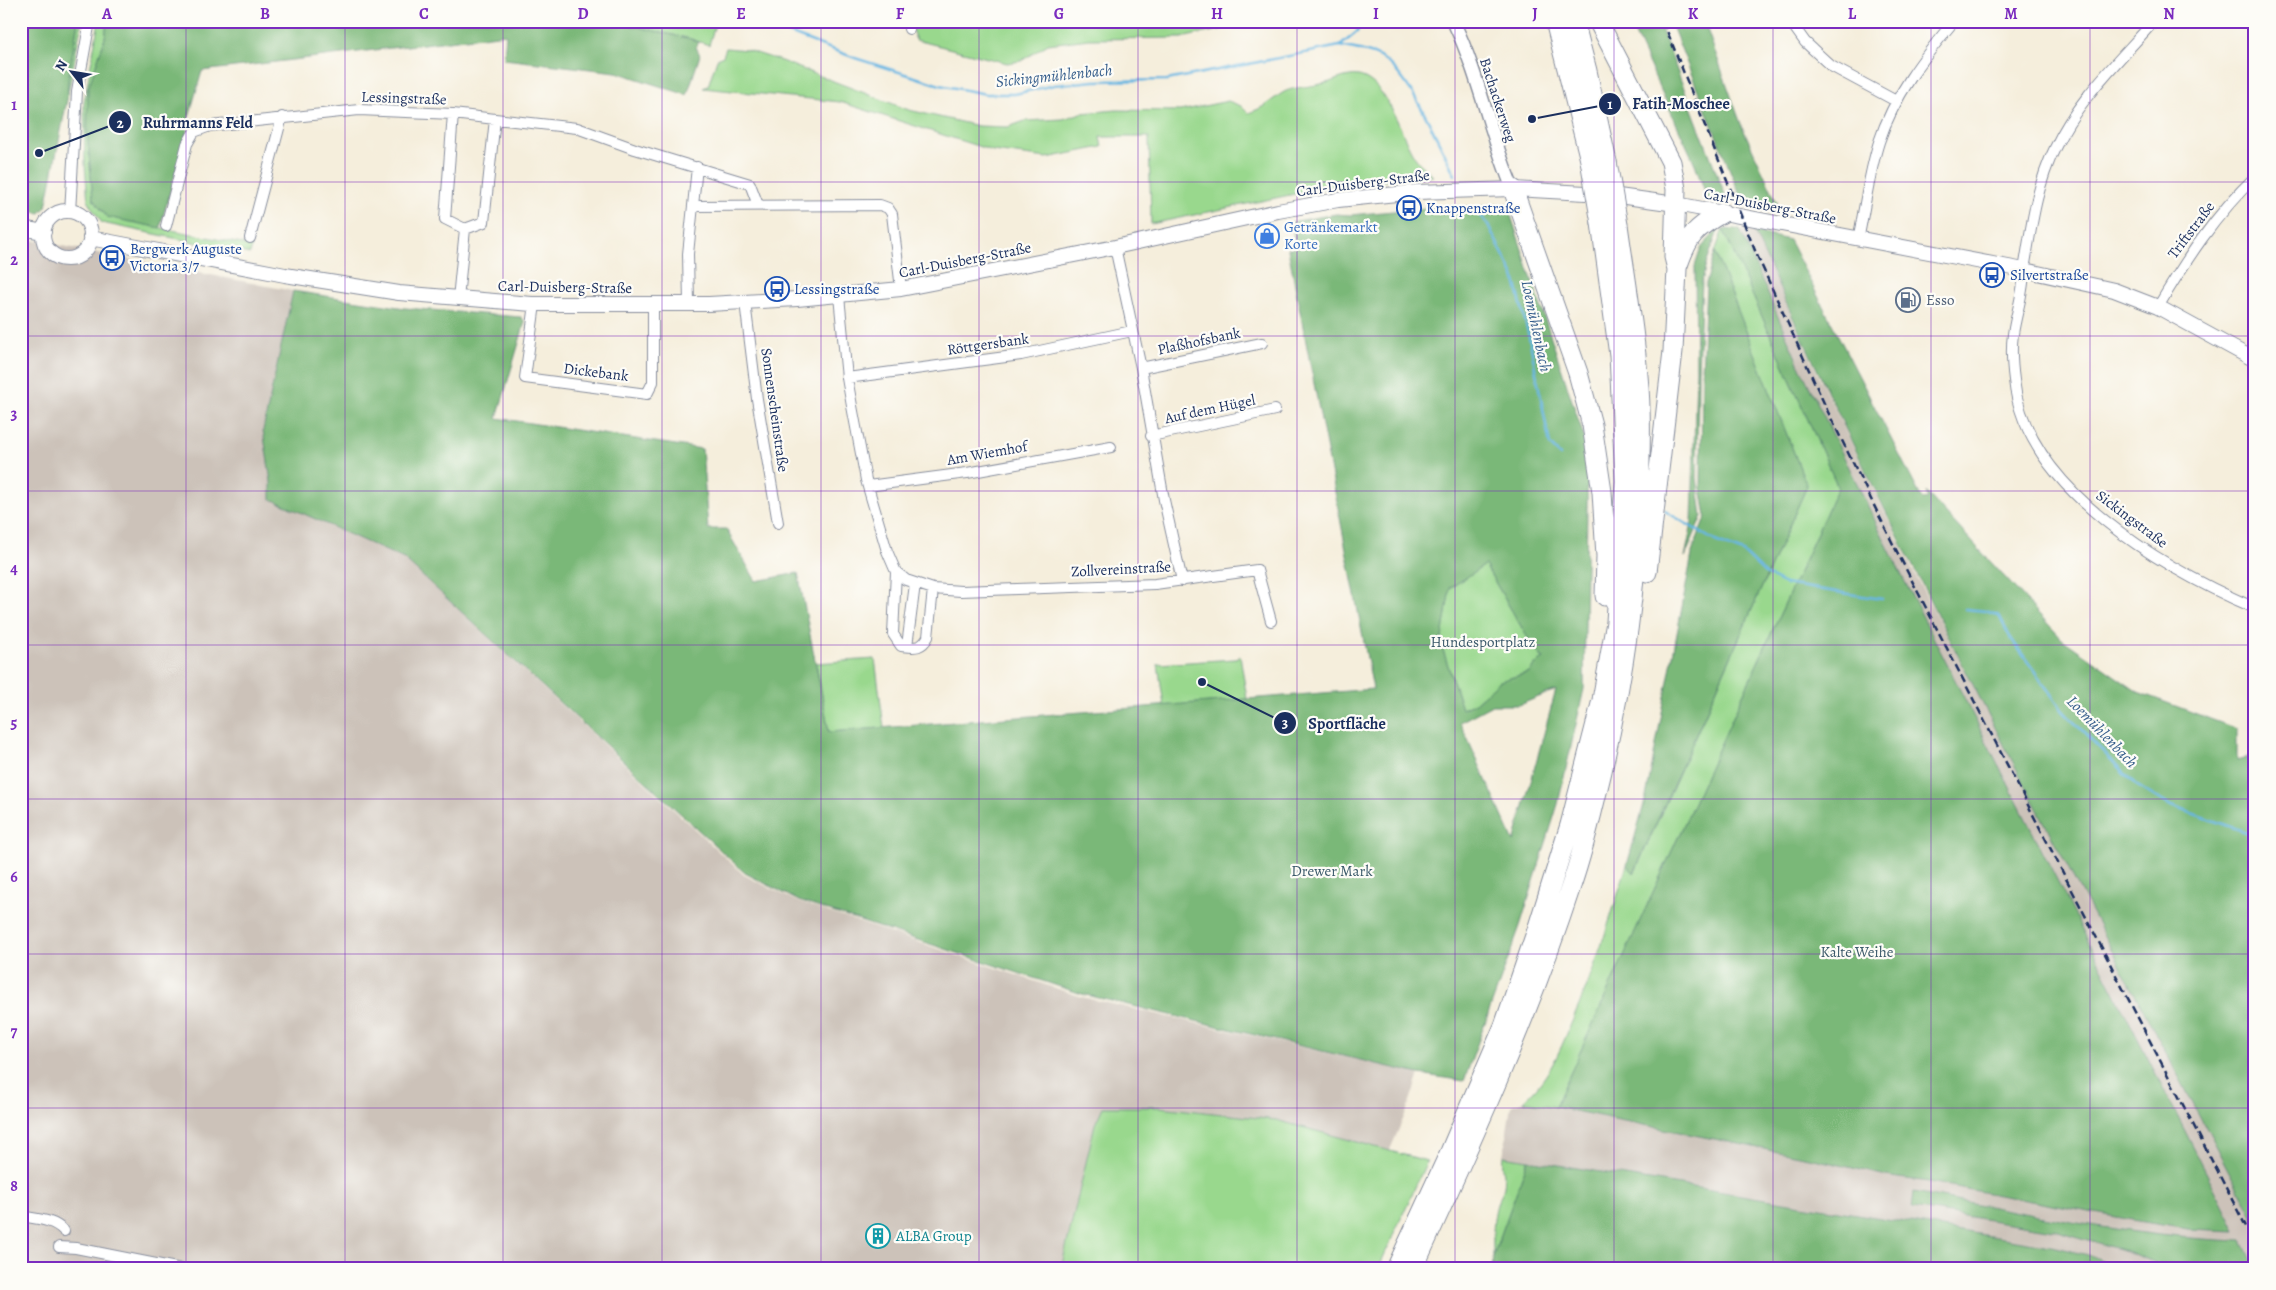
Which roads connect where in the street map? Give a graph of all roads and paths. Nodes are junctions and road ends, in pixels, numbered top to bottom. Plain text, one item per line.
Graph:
1 (90, 21) edge
2 (1452, 21) edge
3 (1555, 21) edge
4 (1574, 21) edge
5 (1598, 21) edge
6 (1954, 21) edge
7 (2154, 21) edge
8 (1792, 22) edge
9 (1896, 101) junction
10 (453, 114) junction
11 (282, 117) junction
12 (495, 119) junction
13 (1598, 161) junction
14 (697, 167) junction
15 (2255, 177) edge
16 (1513, 189) junction
17 (1676, 204) junction
18 (758, 205) junction
19 (694, 206) junction
20 (70, 212) junction
21 (1722, 213) junction
22 (1610, 224) junction
23 (166, 226) dead end
24 (21, 228) edge
25 (465, 229) junction
26 (44, 232) junction
27 (90, 238) junction
28 (250, 238) dead end
29 (1858, 240) junction
30 (1115, 248) junction
31 (1677, 269) junction
32 (2024, 270) junction
33 (901, 289) junction
34 (839, 296) junction
35 (458, 299) junction
36 (745, 302) junction
37 (536, 304) junction
38 (689, 304) junction
39 (653, 305) junction
40 (2158, 307) junction
41 (1132, 331) junction
42 (1262, 343) dead end
43 (2255, 360) edge
44 (1141, 368) junction
45 (847, 378) junction
46 (1275, 410) dead end
47 (1151, 436) junction
48 (1111, 446) dead end
49 (868, 486) junction
50 (778, 522) dead end
51 (896, 572) junction
52 (1182, 581) junction
53 (915, 584) junction
54 (933, 590) junction
55 (2254, 606) edge
56 (1271, 621) dead end
57 (907, 646) junction
58 (1602, 700) junction
59 (1593, 808) junction
60 (1484, 1093) junction
61 (1457, 1154) junction
62 (21, 1216) edge
63 (64, 1231) dead end
64 (59, 1247) dead end
65 (181, 1269) edge
66 (1396, 1269) edge
67 (1413, 1269) edge

1 - 20 street
2 - 16 street, Bachackerweg
3 - 13 highway
4 - 13 highway
5 - 17 highway
6 - 9 street
7 - 32 street
8 - 9 street
9 - 29 street
10 - 11 street, Lessingstraße
10 - 12 street, Lessingstraße
10 - 25 street
11 - 23 street, Lessingstraße
11 - 28 street
12 - 14 street, Lessingstraße
12 - 25 street
13 - 22 highway, bridge
14 - 18 street, Lessingstraße
14 - 19 street
15 - 40 street, Triftstraße
16 - 17 main road, Carl-Duisberg-Straße
16 - 30 main road, Carl-Duisberg-Straße
16 - 58 highway
17 - 21 main road, Carl-Duisberg-Straße
17 - 31 highway
18 - 19 street
18 - 33 street
19 - 38 street
20 - 26 main road
20 - 27 main road
21 - 29 main road, Carl-Duisberg-Straße
21 - 31 highway
22 - 58 highway
22 - 59 highway
24 - 26 main road
25 - 35 street
26 - 27 main road
27 - 35 main road, Carl-Duisberg-Straße
29 - 32 main road, Carl-Duisberg-Straße
30 - 33 main road, Carl-Duisberg-Straße
30 - 41 street
31 - 59 highway
32 - 40 main road, Carl-Duisberg-Straße
32 - 55 street, Sickingstraße
33 - 34 main road, Carl-Duisberg-Straße
34 - 36 main road, Carl-Duisberg-Straße
34 - 45 street
35 - 37 main road, Carl-Duisberg-Straße
36 - 38 main road, Carl-Duisberg-Straße
36 - 50 street, Sonnenscheinstraße
37 - 39 main road, Carl-Duisberg-Straße
37 - 39 street, Dickebank
38 - 39 main road, Carl-Duisberg-Straße
40 - 43 main road, Carl-Duisberg-Straße
41 - 44 street
41 - 45 street, Röttgersbank
42 - 44 street, Plaßhofsbank
44 - 47 street
45 - 49 street
46 - 47 street, Auf dem Hügel
47 - 52 street
48 - 49 street, Am Wiemhof
49 - 51 street
51 - 53 street, Zollvereinstraße
51 - 57 street
52 - 54 street, Zollvereinstraße
52 - 56 street, Zollvereinstraße
53 - 54 street, Zollvereinstraße
53 - 57 street
54 - 57 street
58 - 60 highway
59 - 60 highway
60 - 61 highway
61 - 66 highway
61 - 67 highway
62 - 63 street
64 - 65 street

